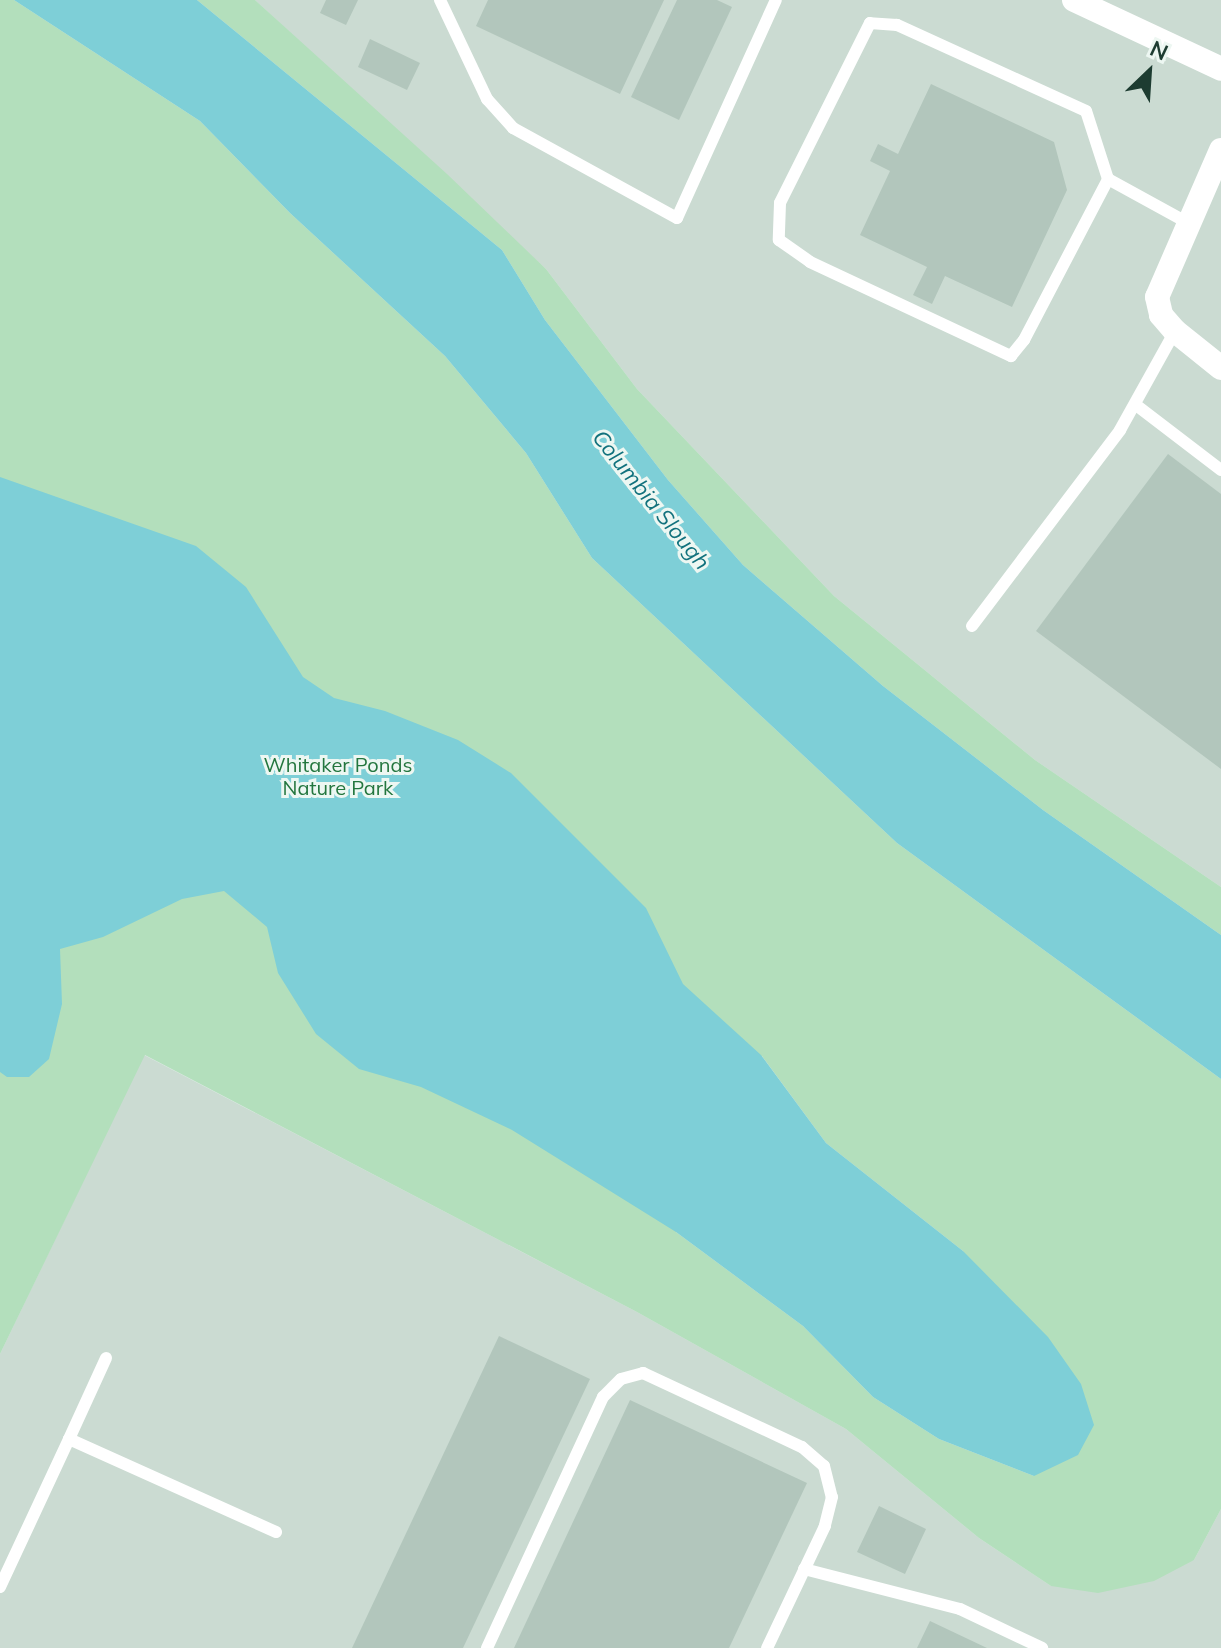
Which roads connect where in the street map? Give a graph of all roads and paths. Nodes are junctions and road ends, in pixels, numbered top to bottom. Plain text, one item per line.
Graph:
1 (440, 0) edge
2 (776, 0) edge
3 (1074, 0) edge
4 (1221, 69) edge
5 (1221, 150) edge
6 (1108, 179) junction
7 (1188, 223) junction
8 (1168, 323) junction
9 (1221, 368) edge
10 (1136, 405) junction
11 (1221, 470) edge
12 (972, 626) dead end
13 (106, 1358) dead end
14 (69, 1439) junction
15 (276, 1532) dead end
16 (804, 1569) junction
17 (0, 1587) edge
18 (487, 1648) edge
19 (767, 1648) edge
20 (1042, 1648) edge

1 - 2 lane
3 - 4 street
5 - 7 street
6 - 6 lane
6 - 7 lane
7 - 8 street
8 - 9 street
8 - 10 lane
10 - 11 lane
10 - 12 lane
13 - 14 lane
14 - 15 lane
14 - 17 lane
16 - 18 lane
16 - 19 lane
16 - 20 lane

